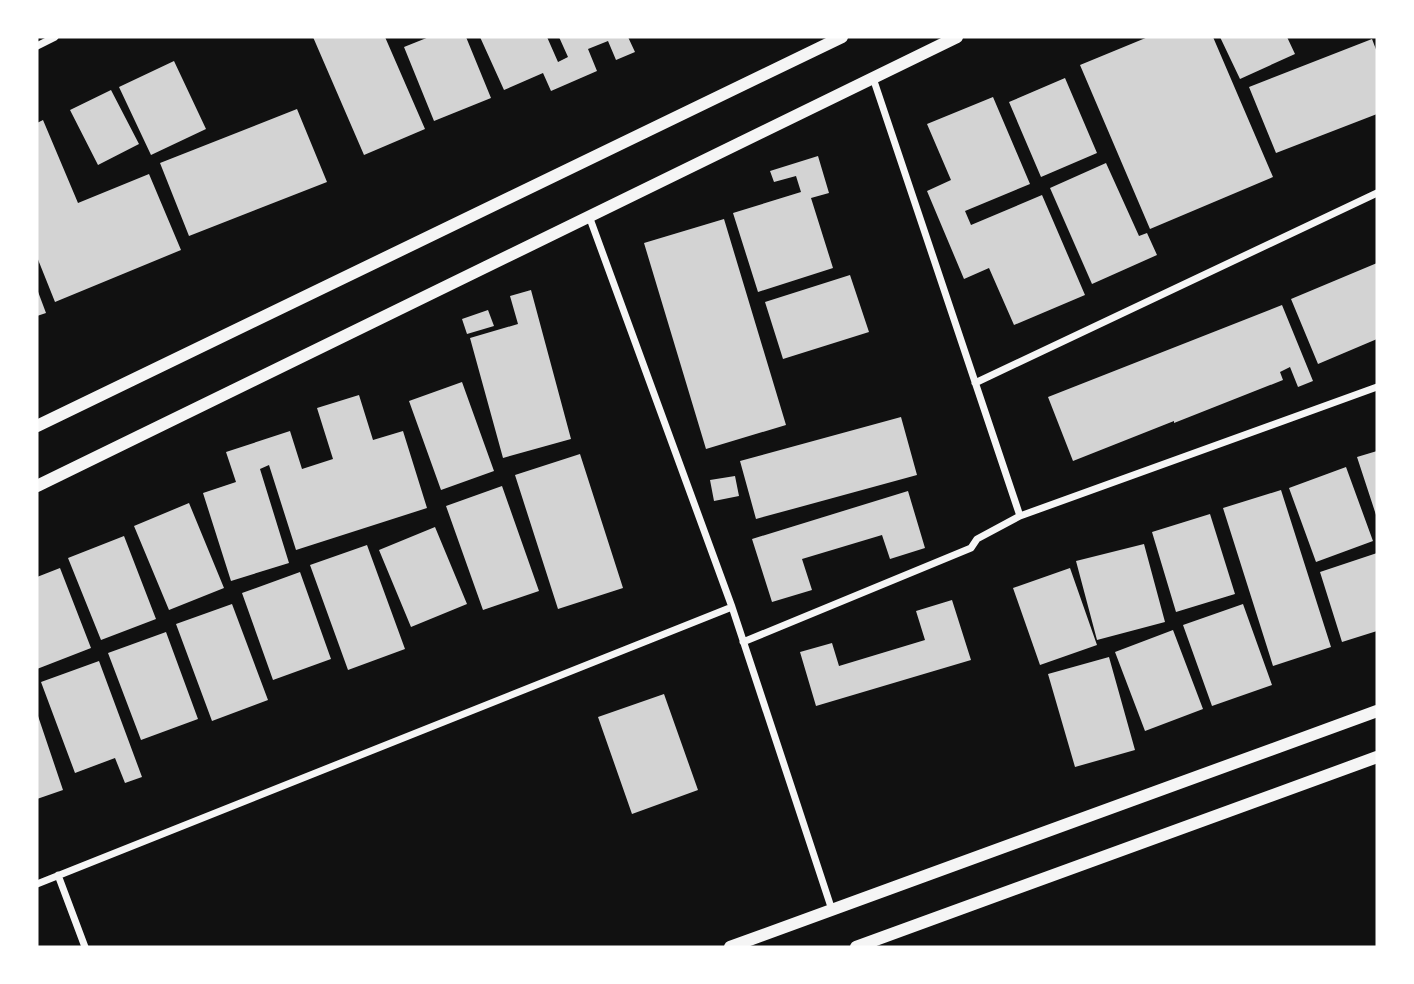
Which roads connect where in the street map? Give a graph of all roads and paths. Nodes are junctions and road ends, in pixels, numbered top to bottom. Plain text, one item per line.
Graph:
1 (55, 37) edge
2 (842, 37) edge
3 (957, 37) edge
4 (37, 46) edge
5 (873, 78) junction
6 (1377, 193) edge
7 (589, 216) junction
8 (975, 383) junction
9 (1377, 387) edge
10 (37, 426) edge
11 (37, 486) edge
12 (1020, 516) junction
13 (732, 607) junction
14 (743, 642) junction
15 (1377, 711) edge
16 (1377, 757) edge
17 (58, 875) junction
18 (37, 884) edge
19 (832, 910) junction
20 (85, 947) edge
21 (730, 947) edge
22 (856, 947) edge

1 - 4 street
2 - 10 street
3 - 5 street
5 - 7 street
5 - 8 street
6 - 8 street
7 - 11 street
7 - 13 street
8 - 12 street
9 - 12 street
12 - 14 street
13 - 14 street
13 - 17 street
14 - 19 street
15 - 19 street
16 - 22 street
17 - 18 street
17 - 20 street
19 - 21 street

